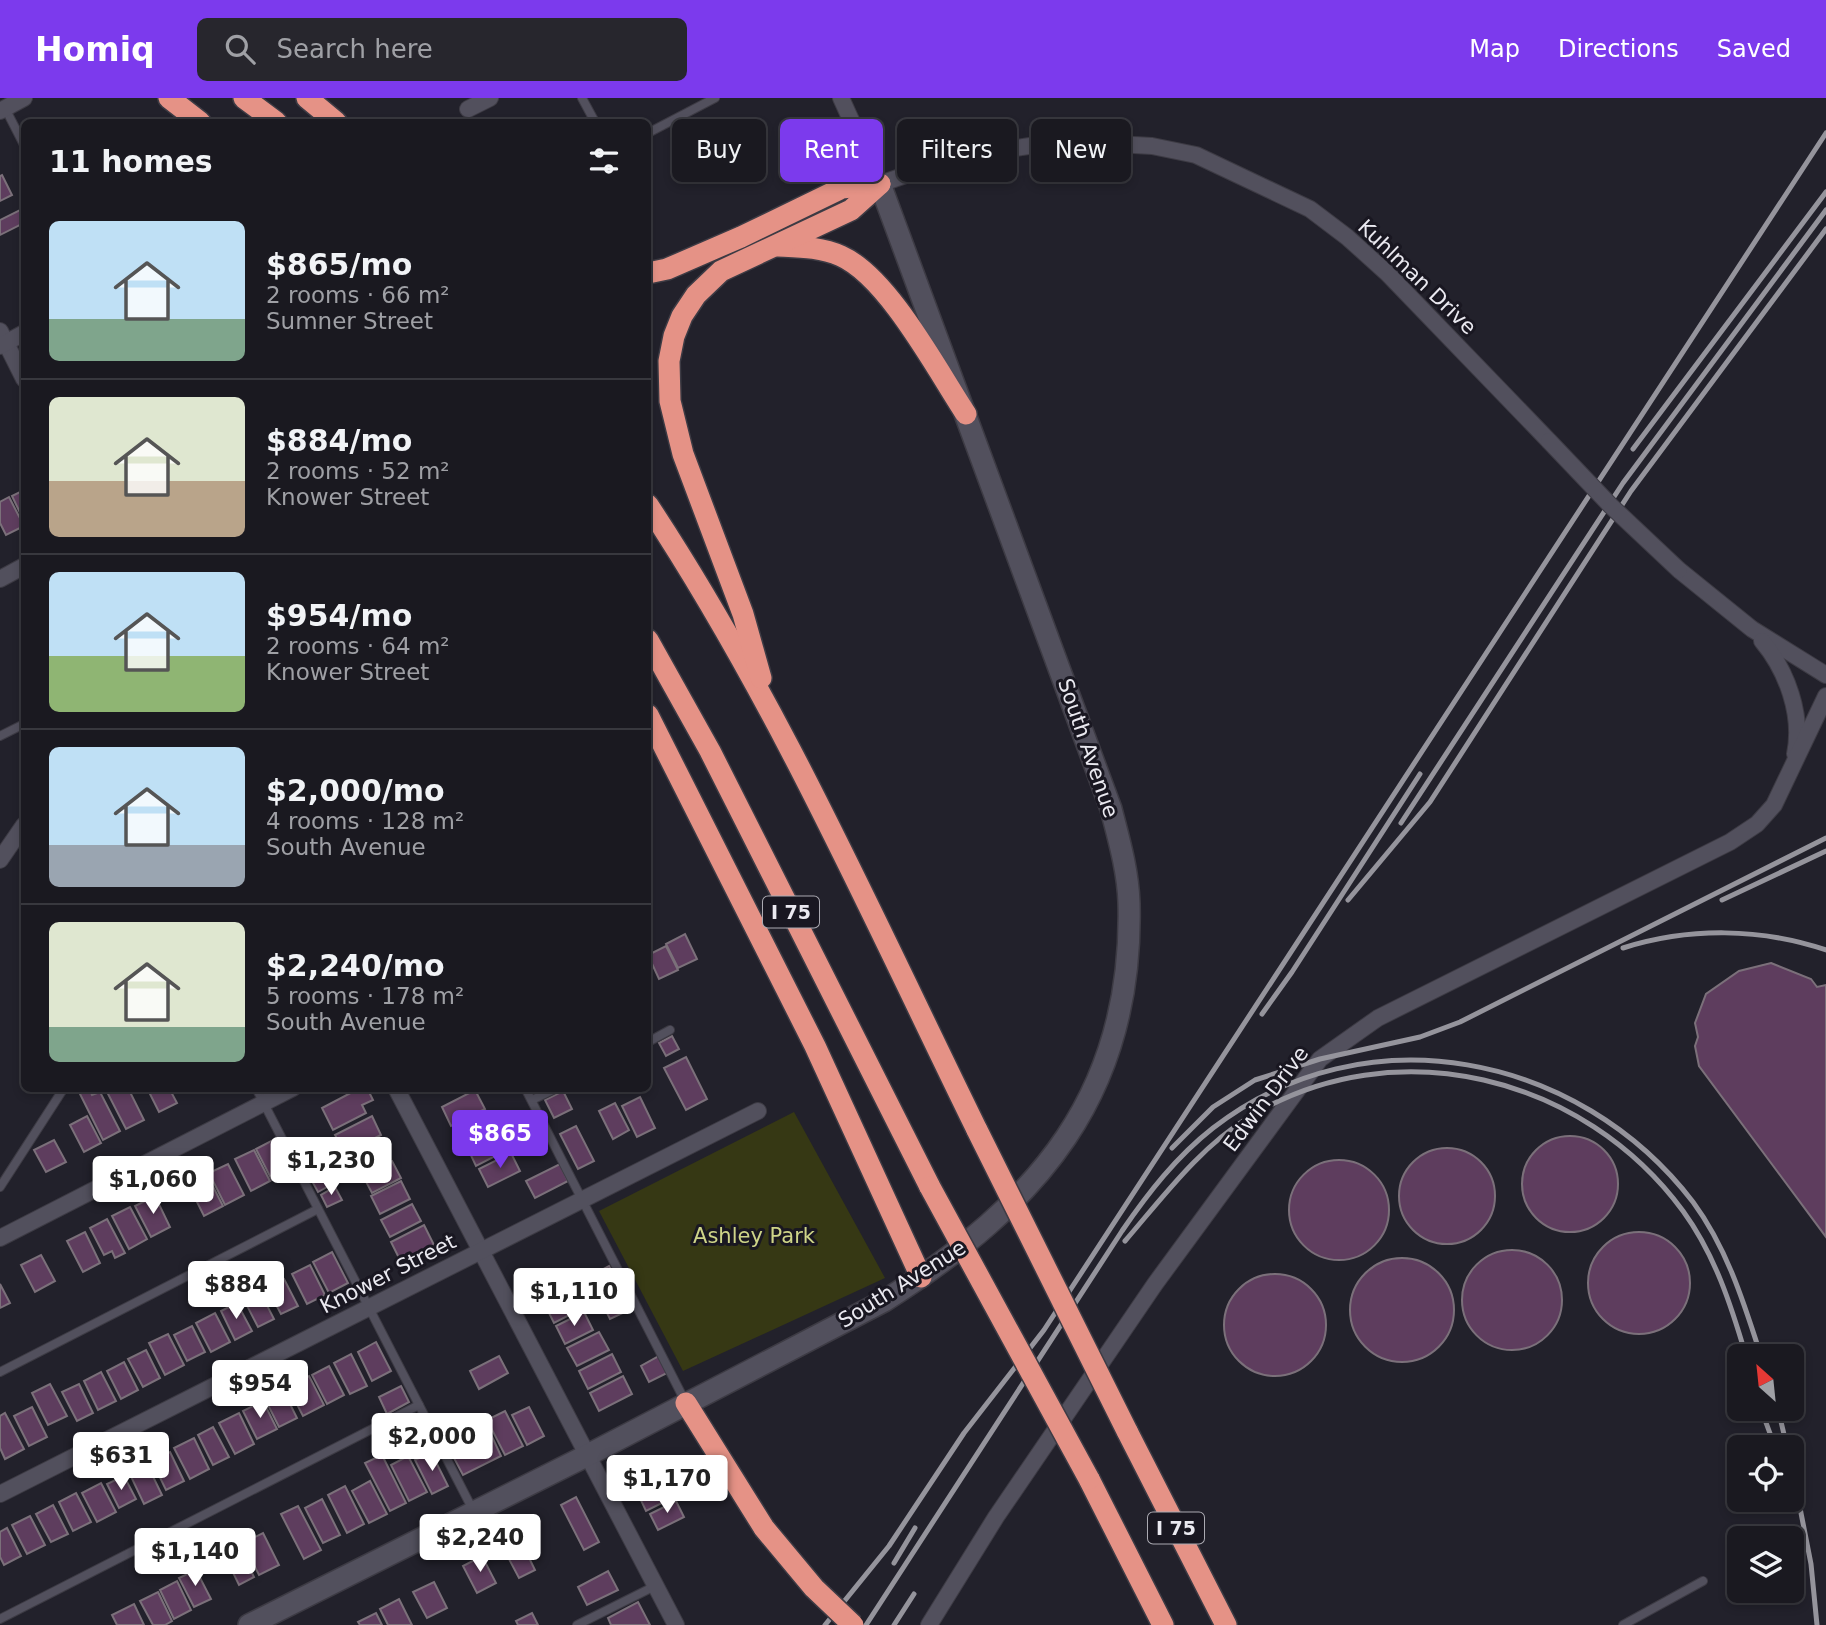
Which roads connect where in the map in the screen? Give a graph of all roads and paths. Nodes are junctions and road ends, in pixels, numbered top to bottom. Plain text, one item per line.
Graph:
1 (24, 98) edge
2 (244, 98) edge
3 (307, 98) edge
4 (490, 98) edge
5 (582, 98) edge
6 (715, 98) edge
7 (841, 98) edge
8 (175, 103) edge
9 (3, 109) edge
10 (468, 109) edge
11 (196, 119) edge
12 (272, 119) edge
13 (332, 119) edge
14 (593, 119) edge
15 (651, 131) edge
16 (21, 140) edge
17 (880, 184) junction
18 (772, 246) junction
19 (651, 273) edge
20 (21, 334) edge
21 (2, 340) edge
22 (21, 374) edge
23 (966, 414) junction
24 (651, 510) edge
25 (21, 568) edge
26 (0, 579) edge
27 (1752, 629) junction
28 (651, 645) edge
29 (1826, 675) edge
30 (1826, 696) edge
31 (768, 703) junction
32 (651, 721) edge
33 (21, 726) edge
34 (0, 737) edge
35 (1789, 776) junction
36 (21, 829) edge
37 (0, 860) edge
38 (670, 1030) dead end
39 (651, 1040) edge
40 (61, 1092) edge
41 (258, 1092) edge
42 (286, 1092) edge
43 (398, 1092) edge
44 (527, 1092) edge
45 (549, 1092) edge
46 (532, 1100) junction
47 (264, 1104) junction
48 (758, 1111) dead end
49 (0, 1187) edge
50 (583, 1199) junction
51 (318, 1209) junction
52 (0, 1238) edge
53 (480, 1251) junction
54 (921, 1277) junction
55 (369, 1307) junction
56 (0, 1372) edge
57 (686, 1403) junction
58 (419, 1405) junction
59 (588, 1455) junction
60 (0, 1494) edge
61 (474, 1512) junction
62 (1703, 1581) dead end
63 (655, 1586) junction
64 (0, 1619) edge
65 (249, 1625) edge
66 (577, 1625) edge
67 (676, 1625) edge
68 (853, 1625) edge
69 (929, 1625) edge
70 (1163, 1625) edge
71 (1226, 1625) edge
72 (1623, 1625) edge

1 - 9 street
2 - 12 highway
3 - 13 highway
4 - 10 street
5 - 14 lane
6 - 15 lane
7 - 17 street, South Avenue
8 - 11 highway
9 - 16 lane
17 - 18 highway
17 - 19 highway
17 - 23 street, South Avenue
17 - 27 street, Kuhlman Drive, bridge
18 - 23 highway
18 - 31 highway
20 - 21 street
21 - 22 street
23 - 54 street, South Avenue
24 - 31 highway, I 75
25 - 26 street
27 - 29 street, Kuhlman Drive
27 - 35 street
28 - 70 highway, I 75 / I 75, bridge
30 - 35 street, Edwin Drive
31 - 71 highway, I 75, bridge
32 - 54 highway
33 - 34 lane
35 - 69 street, Edwin Drive
36 - 37 street
38 - 39 lane
40 - 49 lane
41 - 47 lane
42 - 47 street
43 - 53 street
44 - 46 lane
45 - 46 lane
46 - 50 lane
47 - 51 lane
47 - 52 street
48 - 50 street, Knower Street
50 - 53 street, Knower Street
50 - 57 lane
51 - 55 lane
51 - 56 lane
53 - 55 street, Knower Street
53 - 59 street
54 - 57 street, South Avenue
55 - 58 lane
55 - 60 street, Knower Street
57 - 59 street, South Avenue
57 - 68 highway, bridge
58 - 61 lane
58 - 64 lane
59 - 61 street, South Avenue
59 - 63 street
61 - 65 street, South Avenue
62 - 72 lane
63 - 66 lane
63 - 67 street

